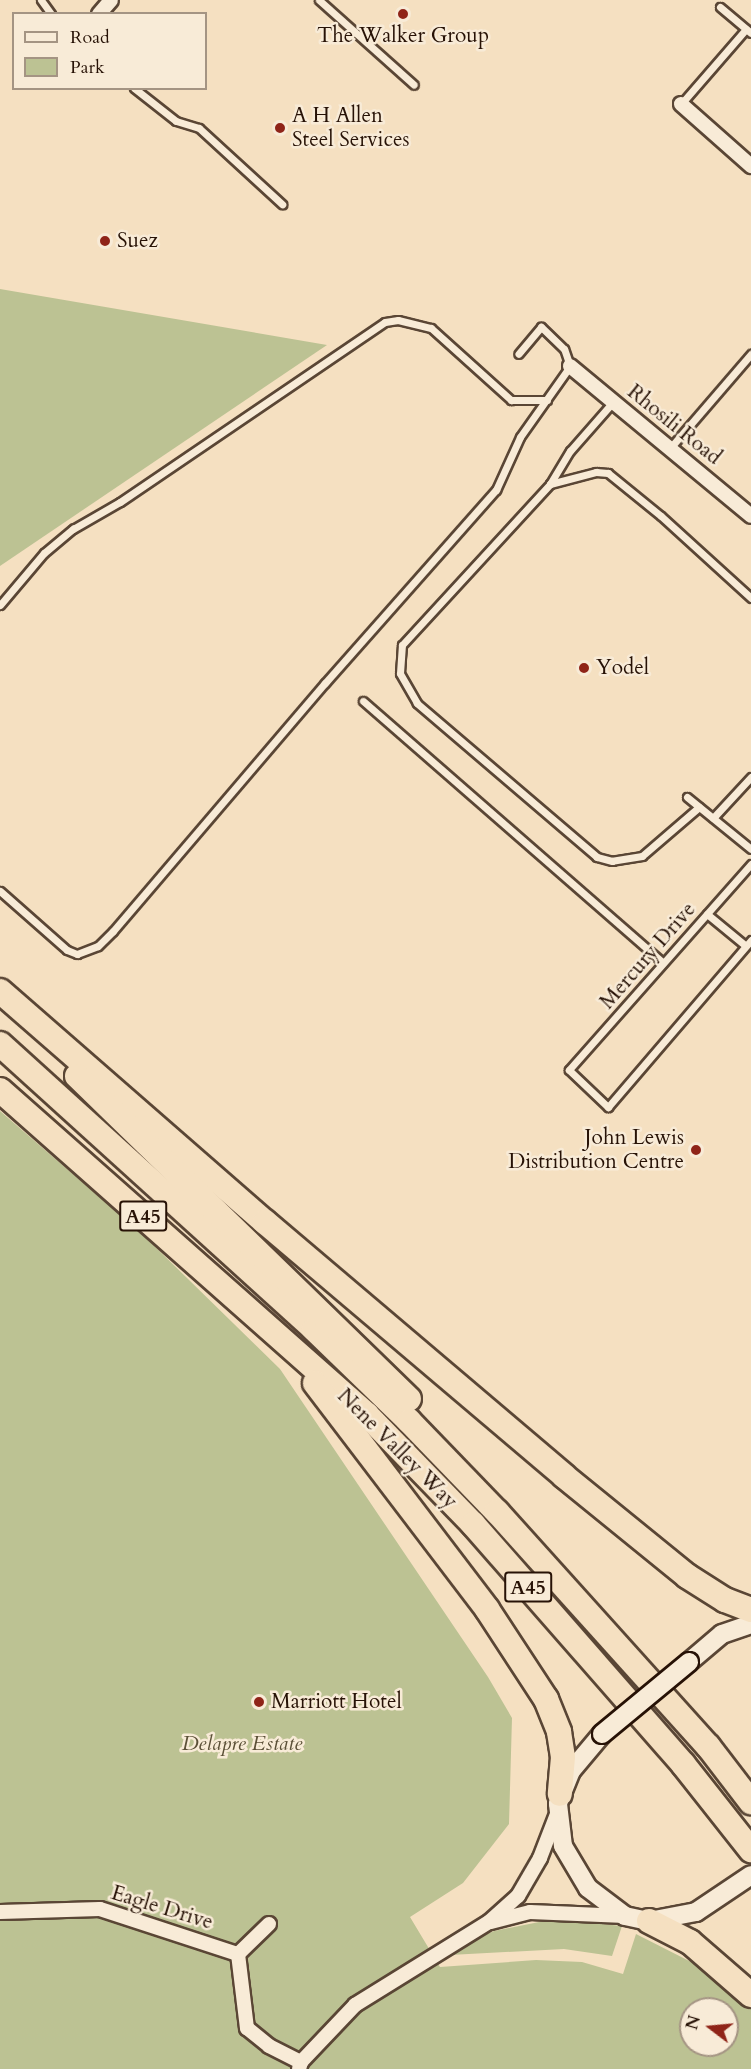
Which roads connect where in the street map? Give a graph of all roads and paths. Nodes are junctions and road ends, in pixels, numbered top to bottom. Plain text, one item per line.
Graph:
1 (111, 0) edge
2 (319, 0) edge
3 (720, 7) dead end
4 (101, 12) edge
5 (748, 31) edge
6 (414, 85) dead end
7 (136, 90) edge
8 (681, 104) joint
9 (751, 166) edge
10 (282, 204) dead end
11 (518, 354) dead end
12 (751, 354) edge
13 (570, 366) junction
14 (547, 400) junction
15 (614, 402) junction
16 (671, 447) junction
17 (550, 484) junction
18 (751, 516) edge
19 (751, 598) edge
20 (0, 605) edge
21 (363, 702) dead end
22 (751, 777) edge
23 (687, 797) dead end
24 (699, 807) junction
25 (713, 818) junction
26 (751, 849) edge
27 (751, 864) edge
28 (0, 891) edge
29 (707, 914) junction
30 (748, 943) edge
31 (663, 963) junction
32 (0, 991) edge
33 (0, 1001) edge
34 (0, 1044) edge
35 (0, 1090) edge
36 (285, 1343) junction
37 (497, 1512) junction
38 (751, 1610) edge
39 (751, 1624) edge
40 (751, 1802) edge
41 (558, 1804) junction
42 (751, 1850) edge
43 (751, 1875) edge
44 (0, 1912) edge
45 (625, 1916) junction
46 (649, 1921) junction
47 (489, 1922) junction
48 (269, 1924) dead end
49 (238, 1954) junction
50 (751, 1995) edge
51 (300, 2065) edge

1 - 4 street
2 - 6 lane
3 - 5 lane
5 - 8 lane
7 - 10 lane
8 - 9 street
11 - 13 lane
12 - 16 lane
13 - 14 lane
13 - 15 street, Rhosili Road
14 - 20 lane
14 - 28 lane
15 - 16 street, Rhosili Road
15 - 17 lane
16 - 18 street, Rhosili Road
17 - 19 lane
17 - 24 lane
21 - 31 lane
22 - 25 lane
23 - 24 lane
24 - 25 lane
25 - 26 lane
27 - 29 lane, Mercury Drive
29 - 30 lane
29 - 31 lane, Mercury Drive
30 - 31 lane, Mercury Drive
32 - 38 highway
33 - 37 highway
34 - 37 highway, Nene Valley Way / A45
35 - 36 highway, Nene Valley Way / A45
36 - 41 highway
36 - 42 highway, Nene Valley Way / A45
37 - 40 highway, Nene Valley Way / A45
39 - 41 street, bridge
41 - 45 street
41 - 47 street
43 - 46 street
44 - 49 street, Eagle Drive
45 - 46 street
45 - 47 street
46 - 50 highway
47 - 51 street
48 - 49 street
49 - 51 street

